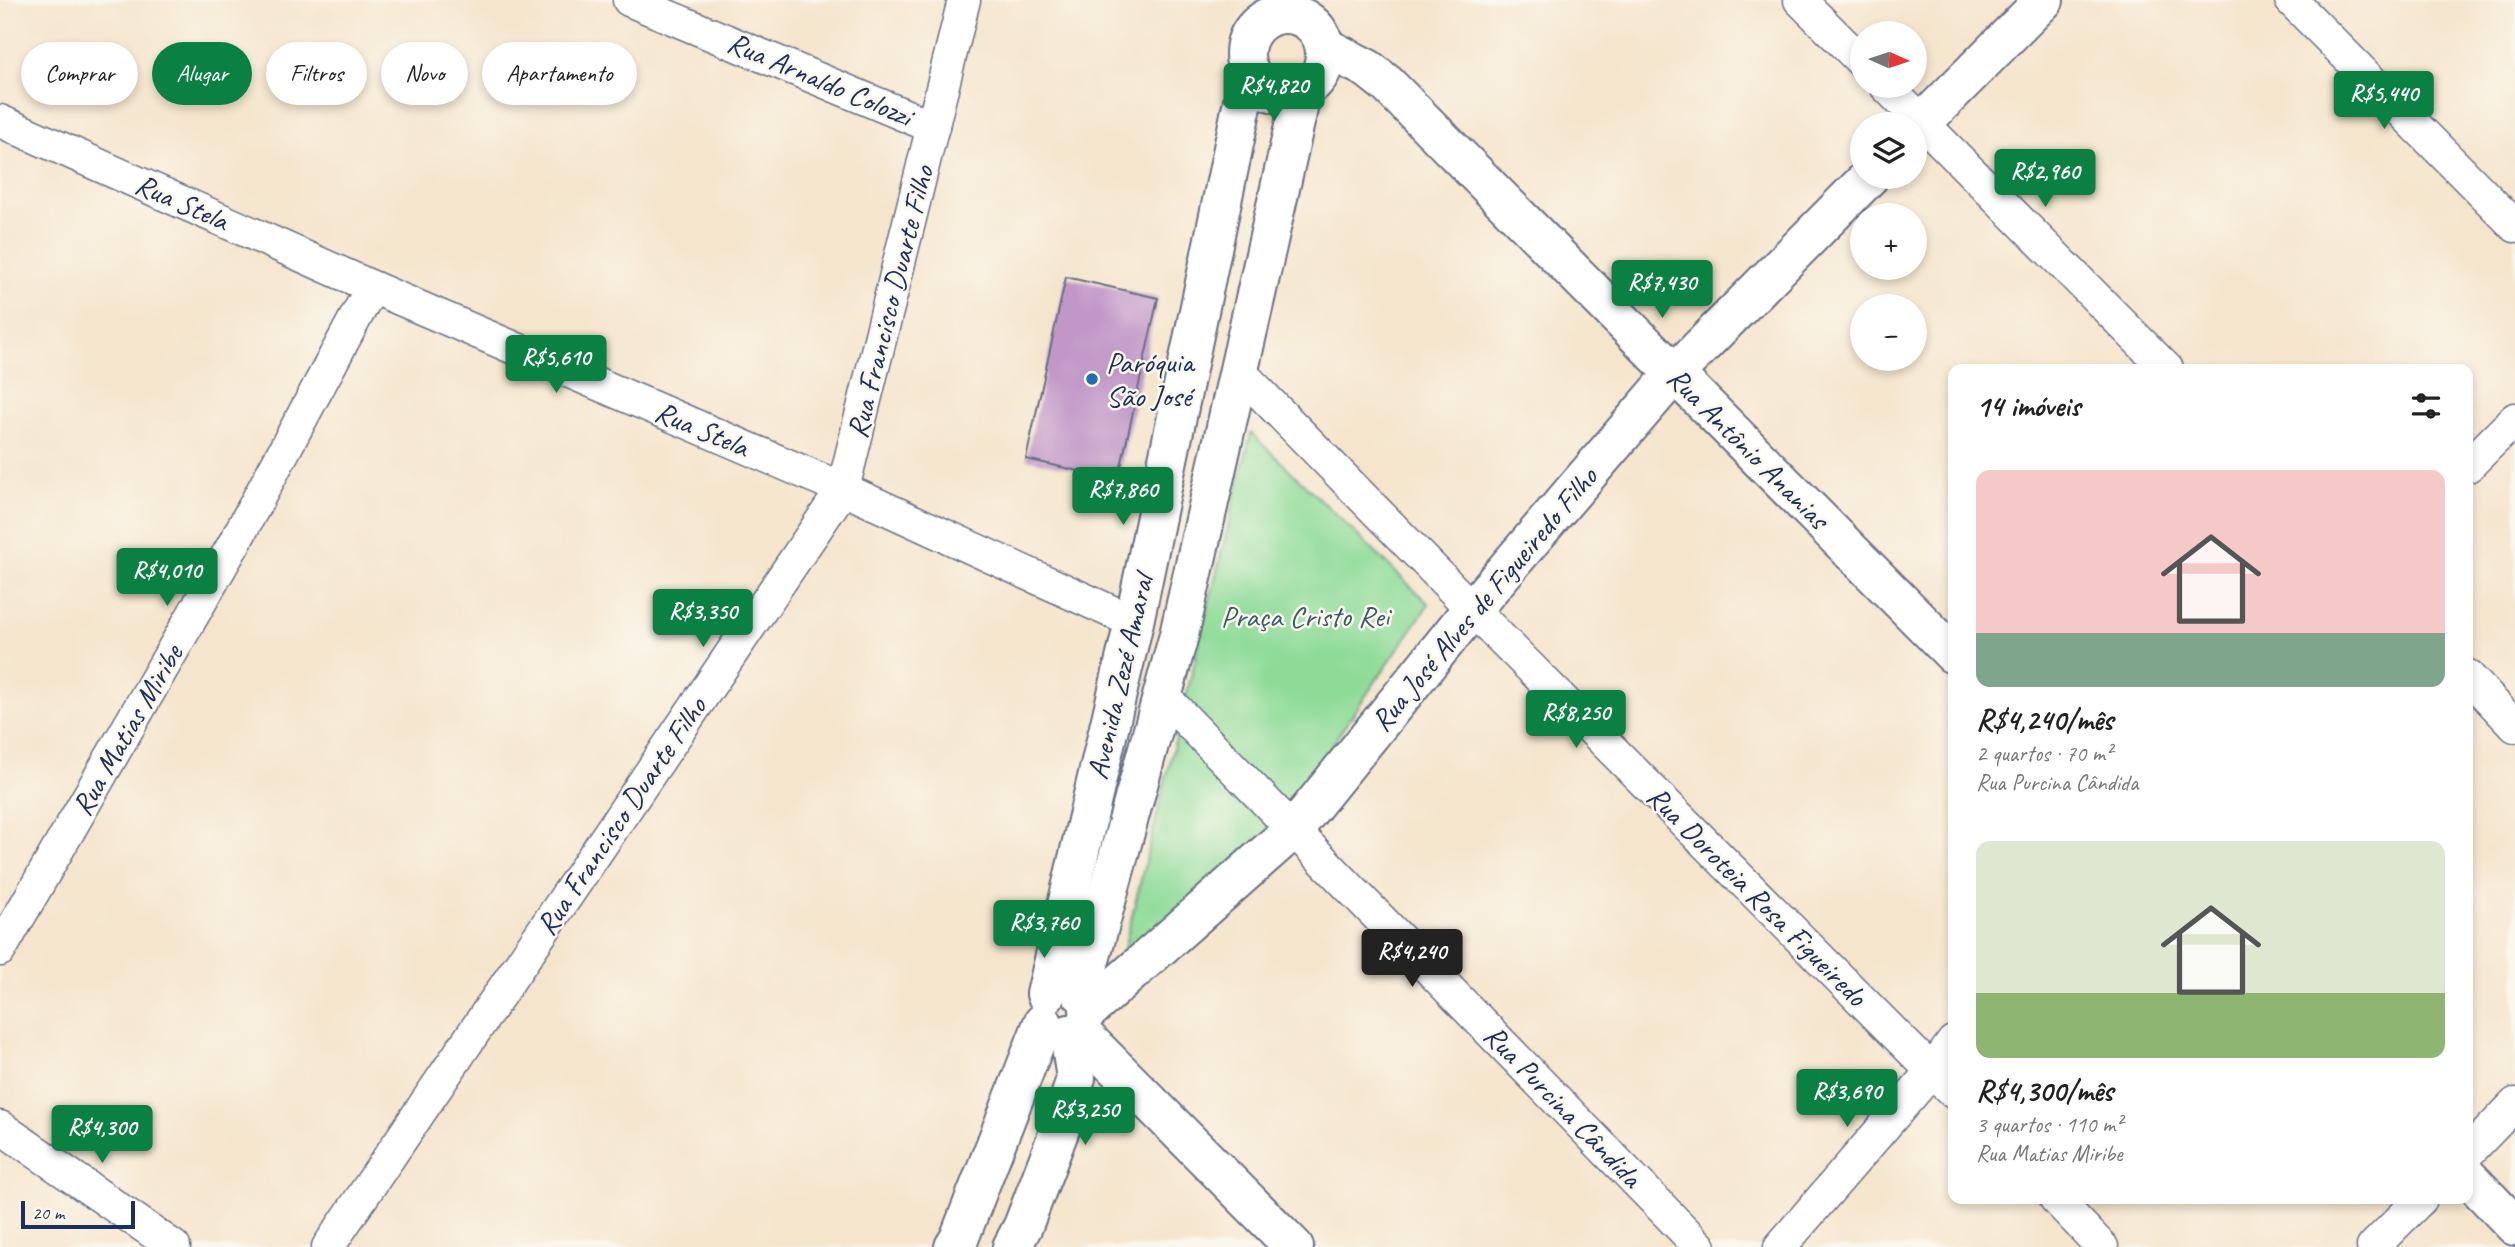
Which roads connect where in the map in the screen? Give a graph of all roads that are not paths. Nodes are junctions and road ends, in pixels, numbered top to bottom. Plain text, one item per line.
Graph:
1 (629, 0) edge
2 (964, 0) edge
3 (1800, 0) edge
4 (2044, 0) edge
5 (2291, 0) edge
6 (1271, 9) edge
7 (1322, 25) edge
8 (1850, 50) edge
9 (1249, 72) junction
10 (1302, 91) junction
11 (1896, 98) edge
12 (1907, 112) edge
13 (1927, 119) edge
14 (0, 121) edge
15 (933, 127) junction
16 (1927, 135) edge
17 (1857, 189) edge
18 (2515, 226) edge
19 (372, 287) junction
20 (2162, 364) edge
21 (1238, 370) junction
22 (1674, 374) junction
23 (2515, 419) edge
24 (2473, 461) edge
25 (843, 489) junction
26 (1472, 609) junction
27 (1134, 622) junction
28 (1948, 649) edge
29 (2473, 681) edge
30 (1161, 695) junction
31 (2515, 726) edge
32 (1294, 830) junction
33 (0, 950) edge
34 (1068, 1014) junction
35 (1948, 1060) edge
36 (1942, 1082) edge
37 (2515, 1104) edge
38 (0, 1127) edge
39 (2473, 1148) edge
40 (2473, 1182) edge
41 (2061, 1204) edge
42 (2416, 1204) edge
43 (2515, 1226) edge
44 (174, 1247) edge
45 (328, 1247) edge
46 (954, 1247) edge
47 (1012, 1247) edge
48 (1294, 1247) edge
49 (1700, 1247) edge
50 (1780, 1247) edge
51 (2102, 1247) edge
52 (2372, 1247) edge

1 - 15 street, Rua Arnaldo Colozzi
2 - 15 street, Rua Francisco Duarte Filho
3 - 8 street
4 - 13 main road
5 - 18 street
6 - 7 main road, Avenida Zezé Amaral
6 - 9 main road, Avenida Zezé Amaral
7 - 10 main road, Avenida Zezé Amaral
7 - 22 main road, Rua Antônio Ananias
9 - 10 main road
9 - 27 main road, Avenida Zezé Amaral
10 - 21 main road, Avenida Zezé Amaral
11 - 12 street
14 - 19 street, Rua Stela
15 - 25 street, Rua Francisco Duarte Filho
16 - 20 street
17 - 22 main road, Rua José Alves de Figueiredo Filho
19 - 25 street, Rua Stela
19 - 33 street, Rua Matias Miribe
21 - 26 street, Rua Doroteia Rosa Figueiredo
21 - 30 main road, Avenida Zezé Amaral
22 - 26 main road, Rua José Alves de Figueiredo Filho
22 - 28 main road, Rua Antônio Ananias
23 - 24 street
25 - 27 street, Rua Stela
25 - 45 street, Rua Francisco Duarte Filho
26 - 32 main road, Rua José Alves de Figueiredo Filho
26 - 36 street, Rua Doroteia Rosa Figueiredo
27 - 34 main road, Avenida Zezé Amaral
29 - 31 street
30 - 32 street, Rua Purcina Cândida
30 - 34 main road, Avenida Zezé Amaral
32 - 34 main road, Rua José Alves de Figueiredo Filho
32 - 49 street, Rua Purcina Cândida
34 - 46 main road, Avenida Zezé Amaral
34 - 47 main road, Avenida Zezé Amaral
34 - 48 main road
35 - 36 street
36 - 50 street
37 - 39 street
38 - 44 street
40 - 43 main road
41 - 51 street
42 - 52 street

